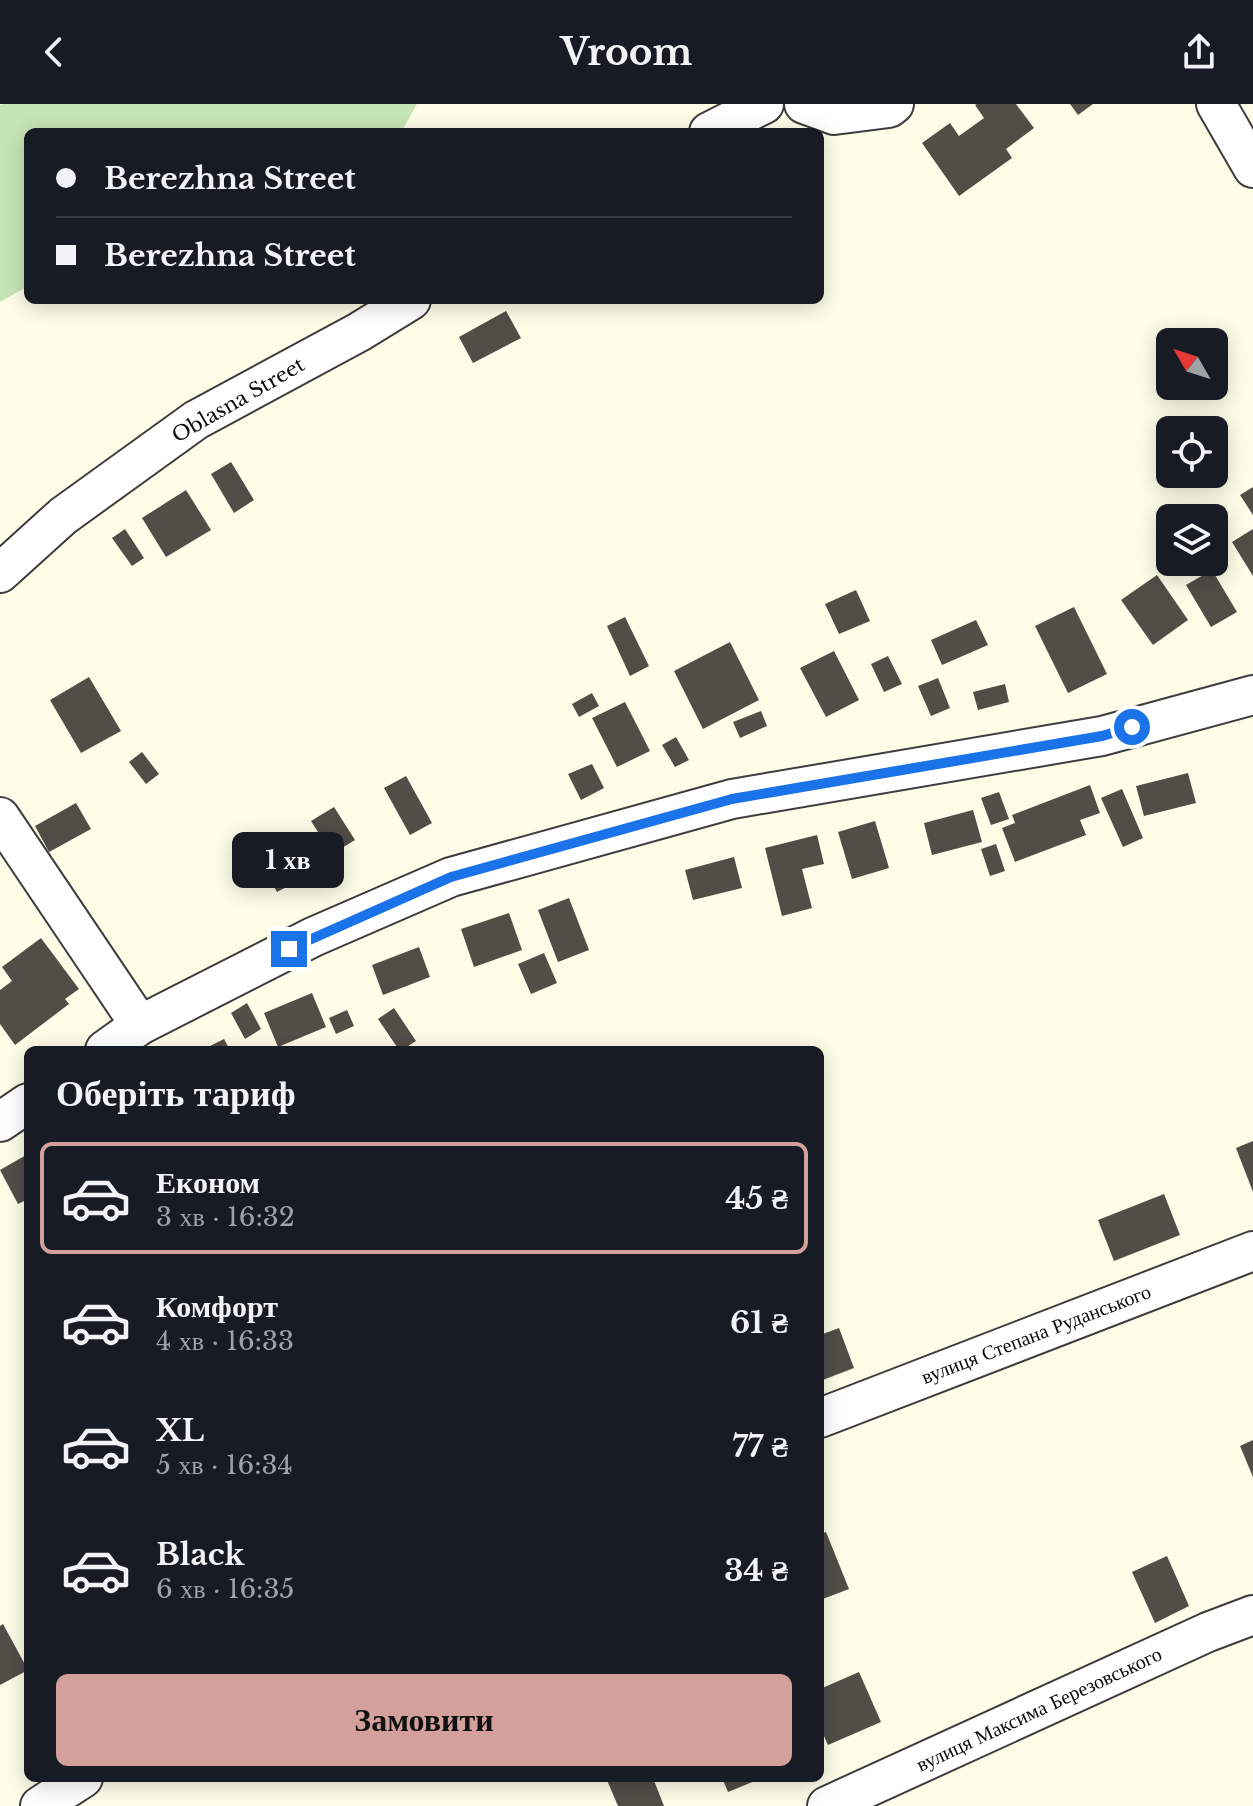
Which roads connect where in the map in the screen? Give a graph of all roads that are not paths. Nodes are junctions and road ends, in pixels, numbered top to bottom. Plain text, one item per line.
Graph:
1 (764, 104) edge
2 (804, 104) edge
3 (894, 104) edge
4 (1216, 104) edge
5 (717, 128) edge
6 (1253, 168) edge
7 (404, 304) edge
8 (0, 573) edge
9 (1253, 695) edge
10 (0, 817) edge
11 (140, 1025) junction
12 (111, 1046) edge
13 (24, 1106) edge
14 (0, 1122) edge
15 (1253, 1251) edge
16 (824, 1416) edge
17 (1253, 1615) edge
18 (77, 1782) edge
19 (40, 1806) edge
20 (827, 1806) edge

1 - 5 street
2 - 3 street
4 - 6 street
7 - 8 street, Oblasna Street
9 - 11 street
10 - 11 street
11 - 12 street
13 - 14 street
15 - 16 street, вулиця Степана Руданського
17 - 20 street, вулиця Максима Березовського
18 - 19 street

